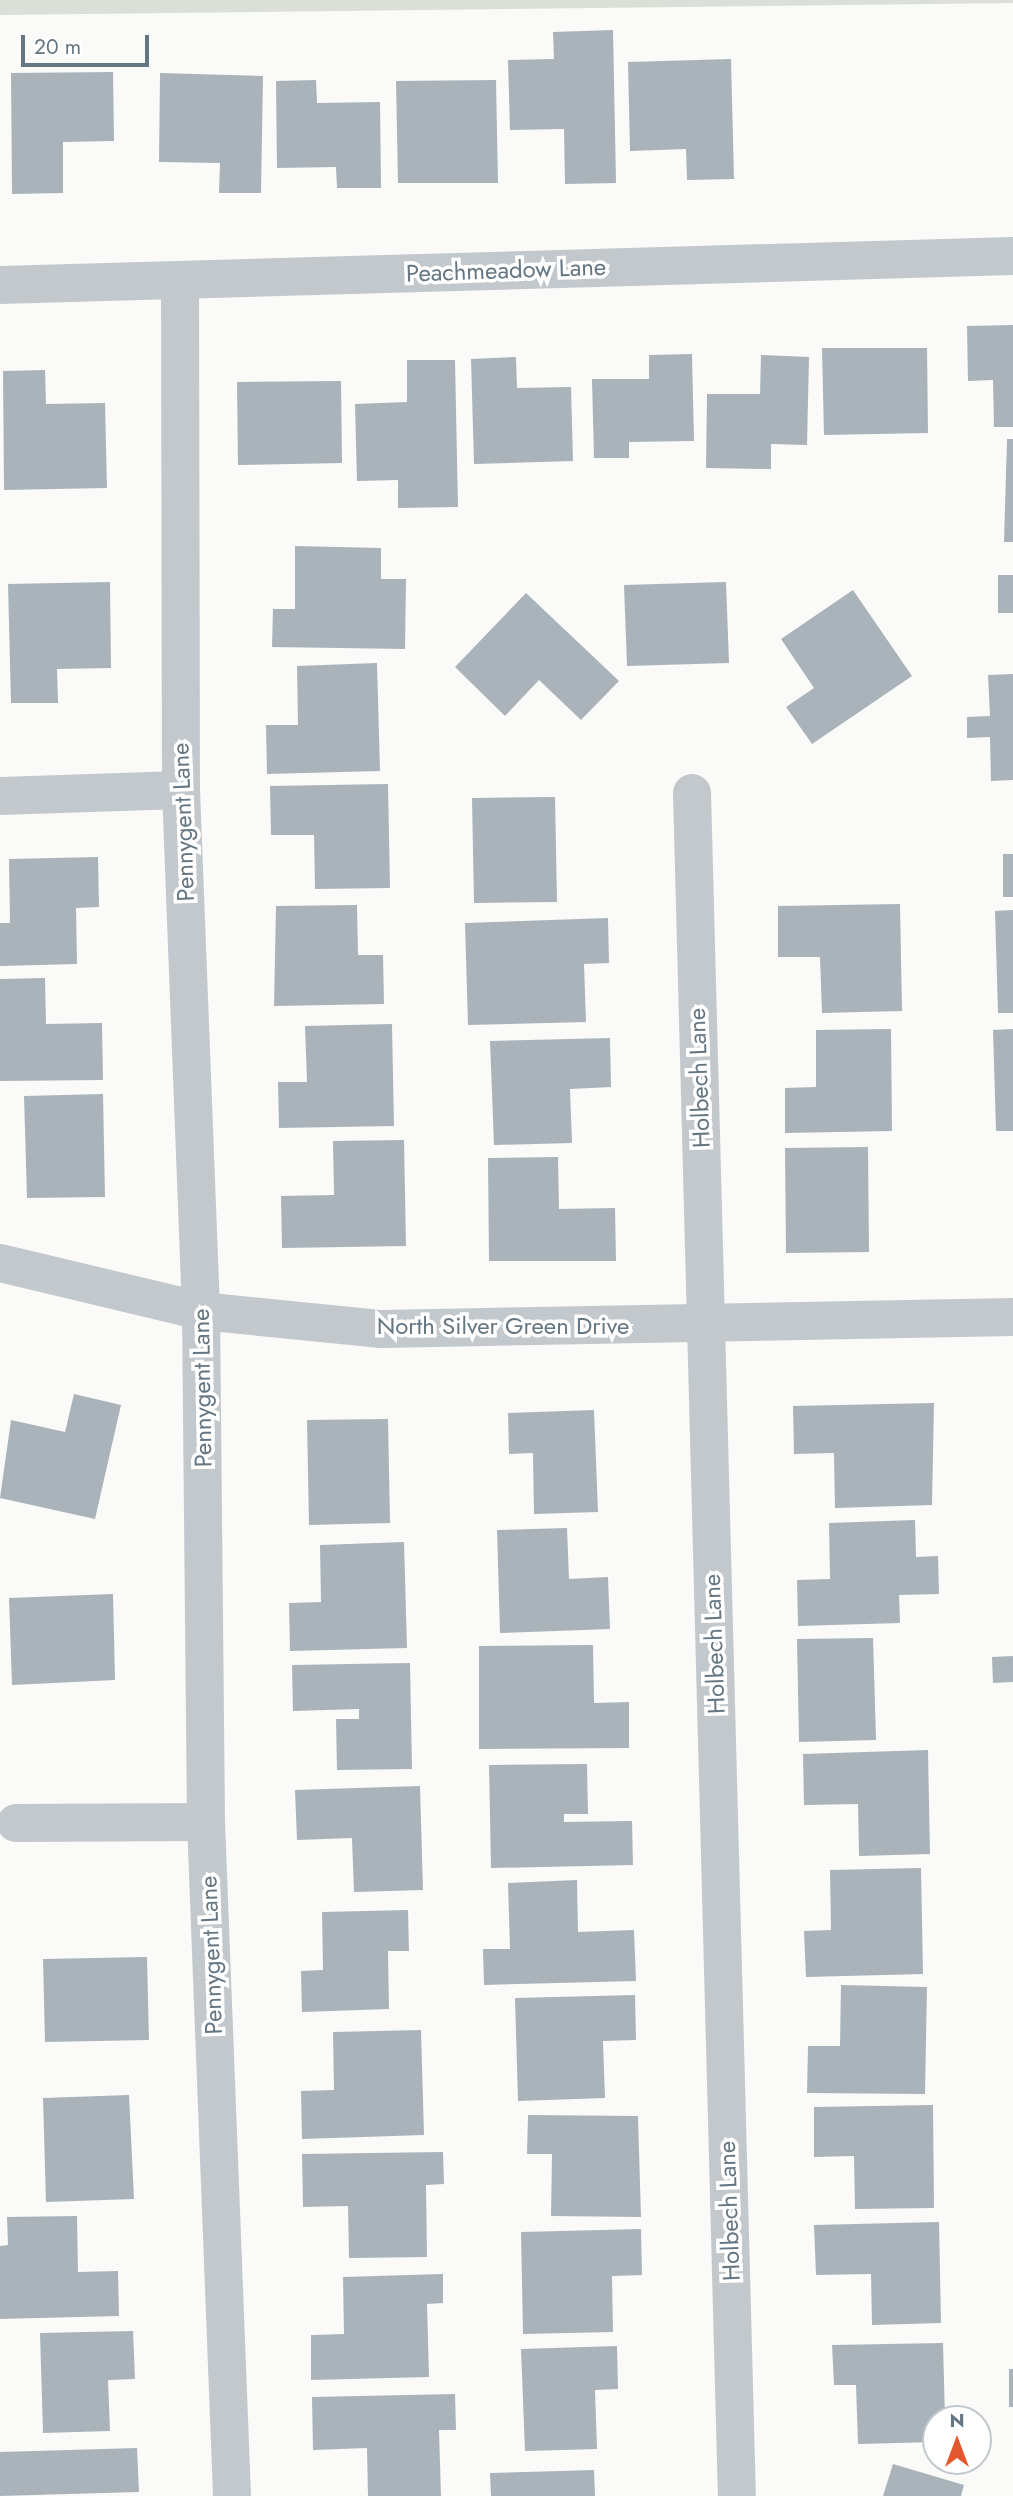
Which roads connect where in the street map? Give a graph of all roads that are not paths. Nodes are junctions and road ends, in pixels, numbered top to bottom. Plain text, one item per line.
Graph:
1 (1013, 256) edge
2 (180, 281) junction
3 (0, 285) edge
4 (181, 790) junction
5 (692, 793) dead end
6 (0, 796) edge
7 (0, 1263) edge
8 (201, 1311) junction
9 (1013, 1317) edge
10 (706, 1324) junction
11 (206, 1822) junction
12 (16, 1823) dead end
13 (232, 2496) edge
14 (737, 2496) edge

1 - 2 street, Peachmeadow Lane
2 - 3 street, Peachmeadow Lane
2 - 4 street, Pennygent Lane
4 - 6 street
4 - 8 street, Pennygent Lane
5 - 10 street, Holbech Lane
7 - 8 street, North Silver Green Drive
8 - 10 street, North Silver Green Drive
8 - 11 street, Pennygent Lane
9 - 10 street, North Silver Green Drive
10 - 14 street, Holbech Lane
11 - 12 street
11 - 13 street, Pennygent Lane

